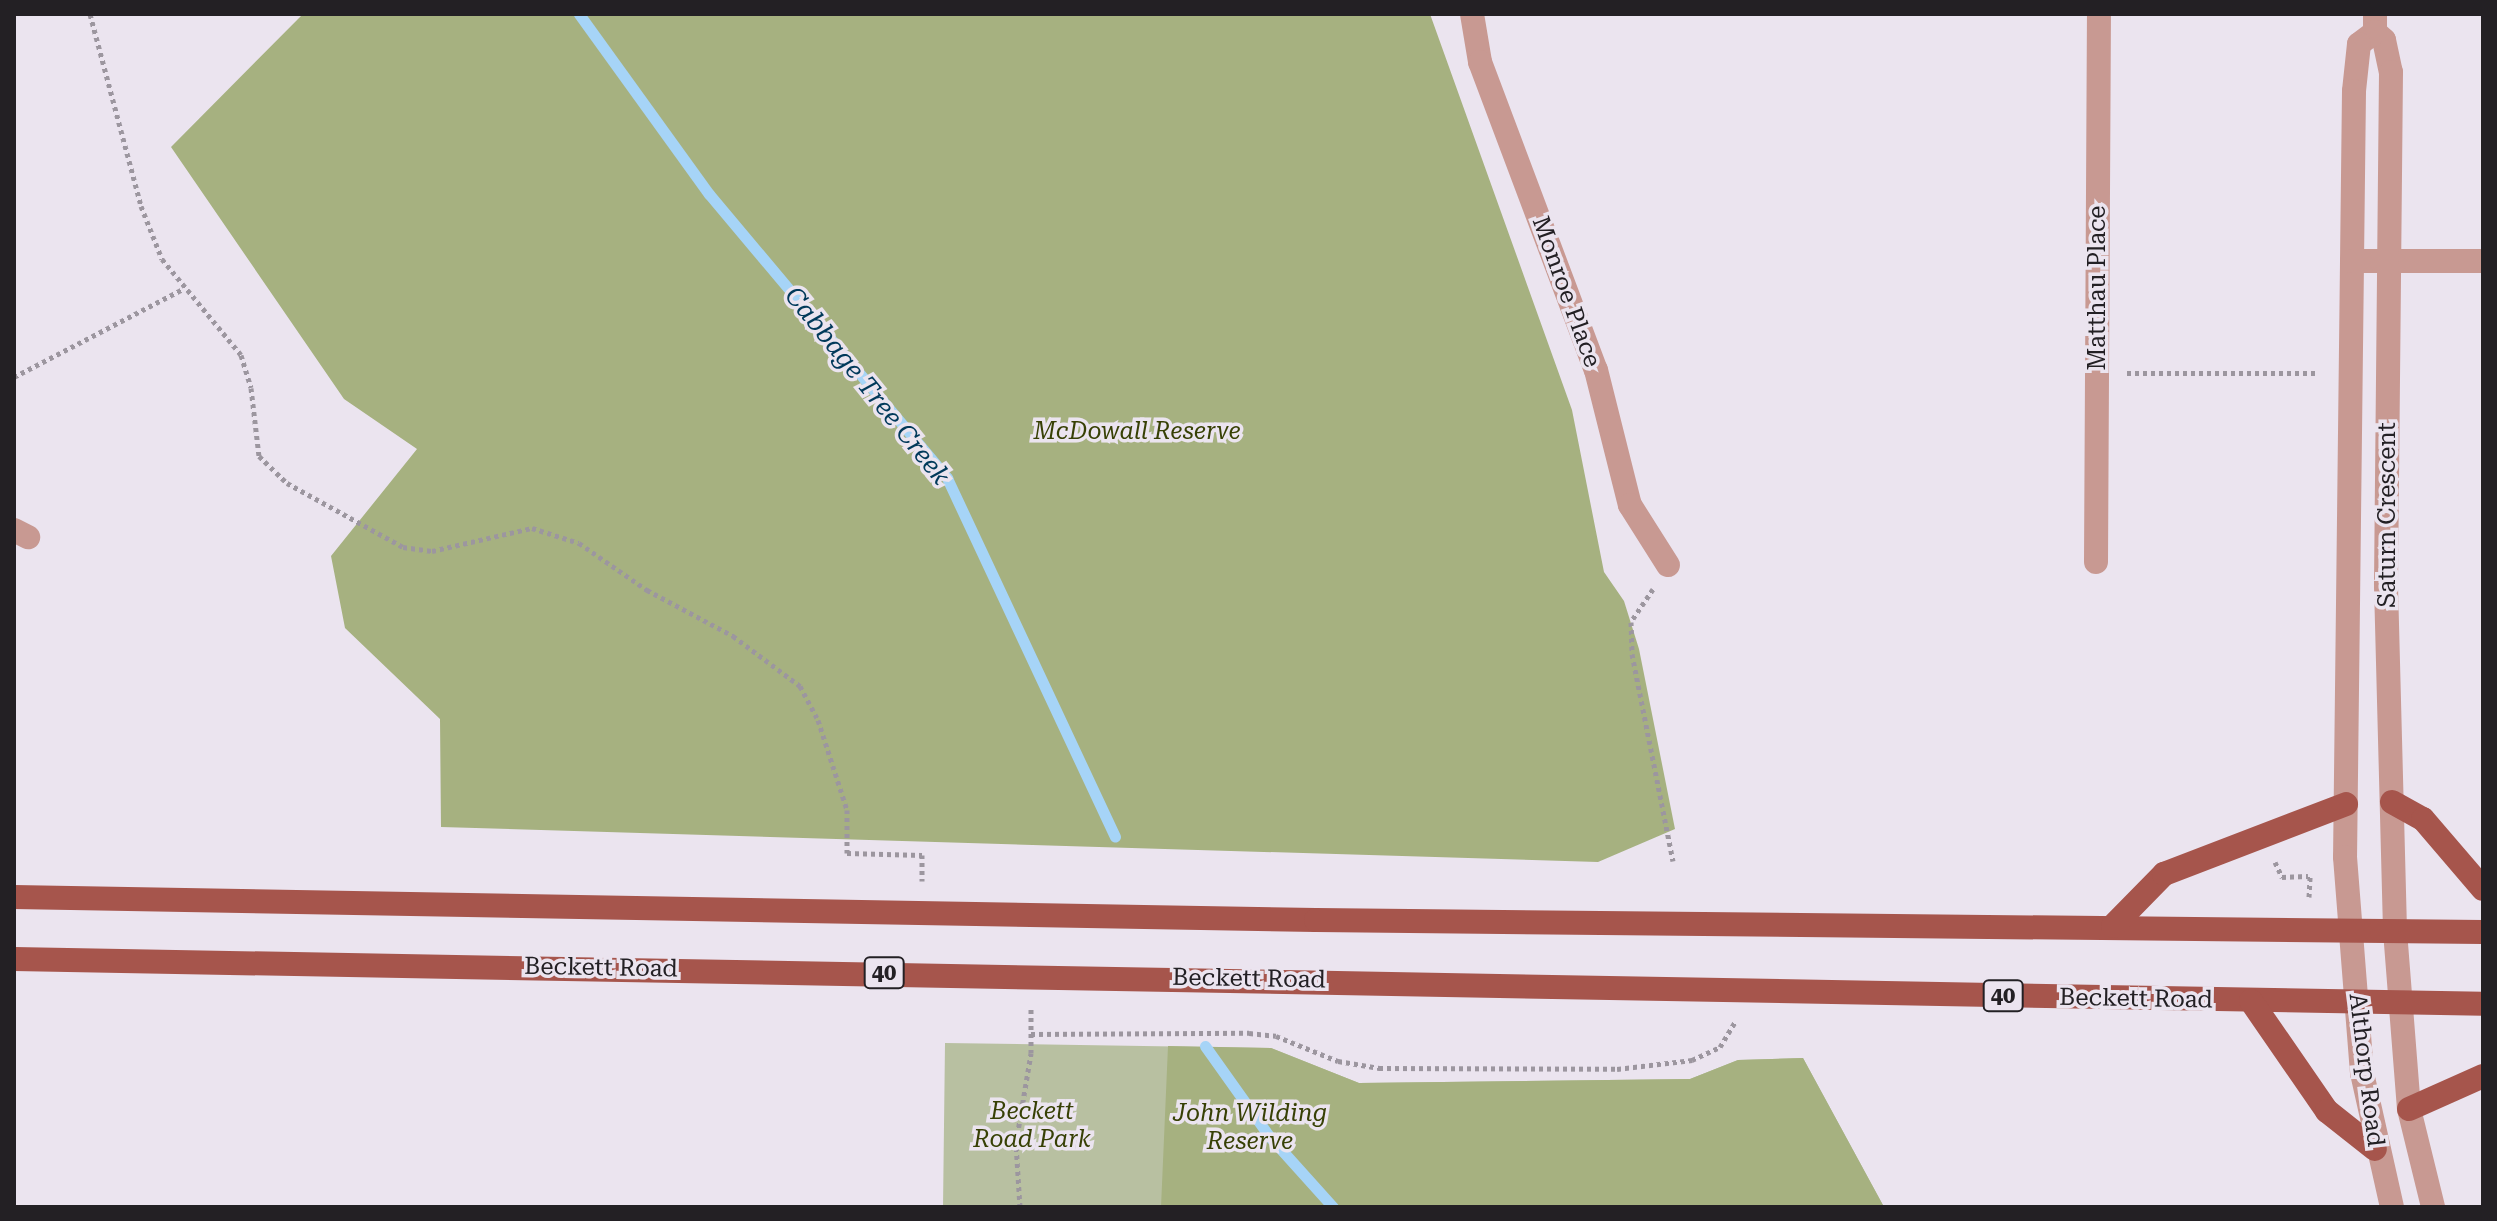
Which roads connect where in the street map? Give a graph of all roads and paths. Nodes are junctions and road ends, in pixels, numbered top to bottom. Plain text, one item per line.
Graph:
1 (90, 14) edge
2 (1472, 14) edge
3 (2099, 14) edge
4 (2375, 23) edge
5 (2352, 261) junction
6 (2391, 261) junction
7 (2483, 261) edge
8 (183, 289) junction
9 (2099, 373) junction
10 (2318, 373) dead end
11 (14, 377) edge
12 (2096, 562) dead end
13 (1668, 565) joint
14 (2392, 802) junction
15 (2346, 804) junction
16 (2271, 854) dead end
17 (1673, 861) dead end
18 (2308, 876) junction
19 (2323, 876) dead end
20 (922, 879) dead end
21 (2483, 889) edge
22 (14, 897) edge
23 (2309, 897) dead end
24 (2113, 926) junction
25 (2350, 931) junction
26 (2395, 931) junction
27 (2483, 932) edge
28 (14, 959) edge
29 (2251, 1001) junction
30 (2356, 1002) junction
31 (2399, 1003) junction
32 (2483, 1004) edge
33 (1031, 1005) dead end
34 (1031, 1034) junction
35 (1720, 1047) dead end
36 (2483, 1076) edge
37 (2409, 1109) junction
38 (2375, 1149) junction
39 (1020, 1207) edge
40 (2392, 1207) edge
41 (2433, 1207) edge

1 - 8 path
2 - 13 street, Monroe Place
3 - 9 street, Matthau Place
4 - 5 street, Saturn Crescent
4 - 6 street, Saturn Crescent
5 - 6 street
5 - 15 street, Saturn Crescent
6 - 7 street
6 - 14 street, Saturn Crescent
8 - 11 path
8 - 20 path
9 - 10 path
9 - 12 street, Matthau Place
13 - 17 path
14 - 21 main road
14 - 26 street, Saturn Crescent
15 - 24 main road
15 - 25 street, Saturn Crescent
16 - 18 path
18 - 19 path
18 - 23 path
22 - 24 main road
24 - 25 main road
25 - 26 main road
25 - 30 street, Althorp Road
26 - 27 main road
26 - 31 street, Saturn Crescent
28 - 29 main road, Beckett Road / 40
29 - 30 main road, Beckett Road / 40
29 - 38 main road
30 - 31 main road, Beckett Road / 40
30 - 38 street, Althorp Road
31 - 32 main road, Beckett Road / 40
31 - 37 street, Althorp Road
33 - 34 path
34 - 35 path
34 - 39 path
36 - 37 main road
37 - 41 street, Althorp Road
38 - 40 street, Althorp Road

